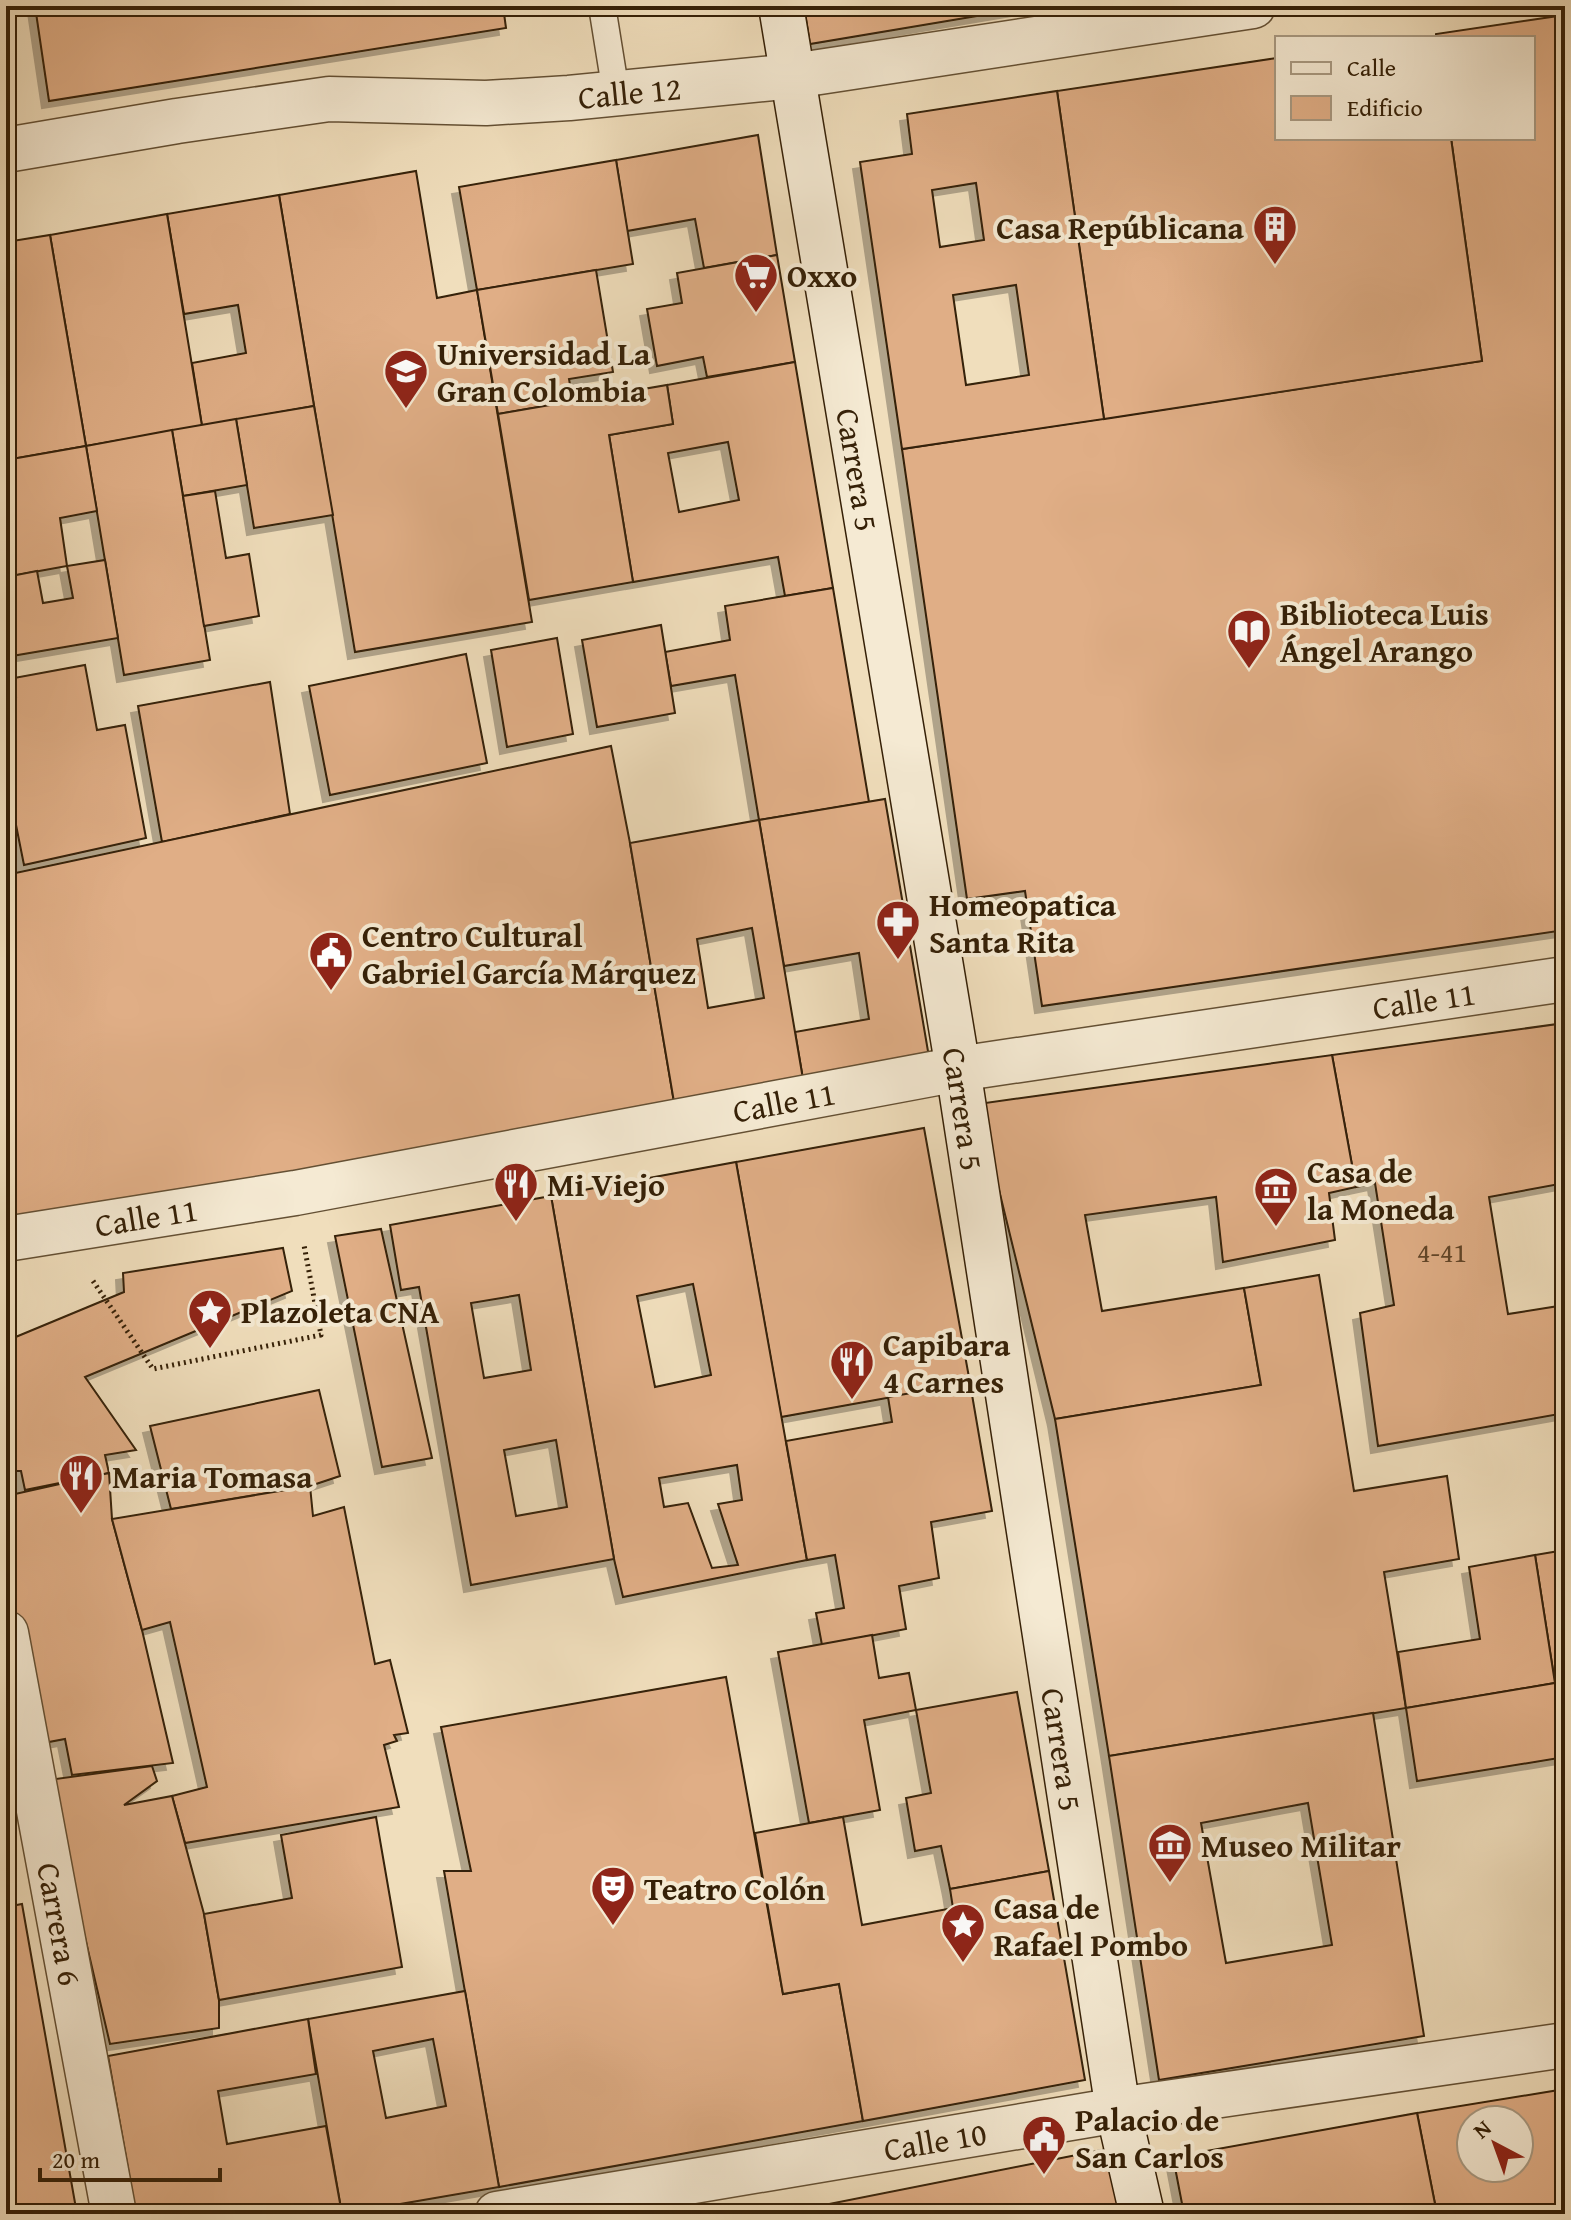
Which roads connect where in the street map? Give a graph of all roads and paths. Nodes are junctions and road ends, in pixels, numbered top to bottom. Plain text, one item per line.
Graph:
1 (602, 6) edge
2 (781, 6) edge
3 (1253, 6) edge
4 (793, 76) junction
5 (616, 93) junction
6 (6, 150) edge
7 (1565, 979) edge
8 (958, 1069) junction
9 (295, 1193) junction
10 (59, 1230) junction
11 (6, 1239) edge
12 (6, 1633) edge
13 (10, 1682) edge
14 (1565, 2045) edge
15 (1118, 2110) junction
16 (114, 2214) edge
17 (497, 2214) edge
18 (1142, 2214) edge

1 - 5 lane
2 - 4 street, Carrera 5
3 - 4 street, Calle 12
4 - 5 street, Calle 12
4 - 8 street, Carrera 5
5 - 6 street, Calle 12
7 - 8 street, Calle 11
8 - 9 street, Calle 11
8 - 15 street, Carrera 5
9 - 10 street, Calle 11
9 - 10 path
10 - 11 street, Calle 11
12 - 13 street, Carrera 6
13 - 16 street, Carrera 6
14 - 15 street, Calle 10
15 - 17 street, Calle 10
15 - 18 street, Carrera 5

